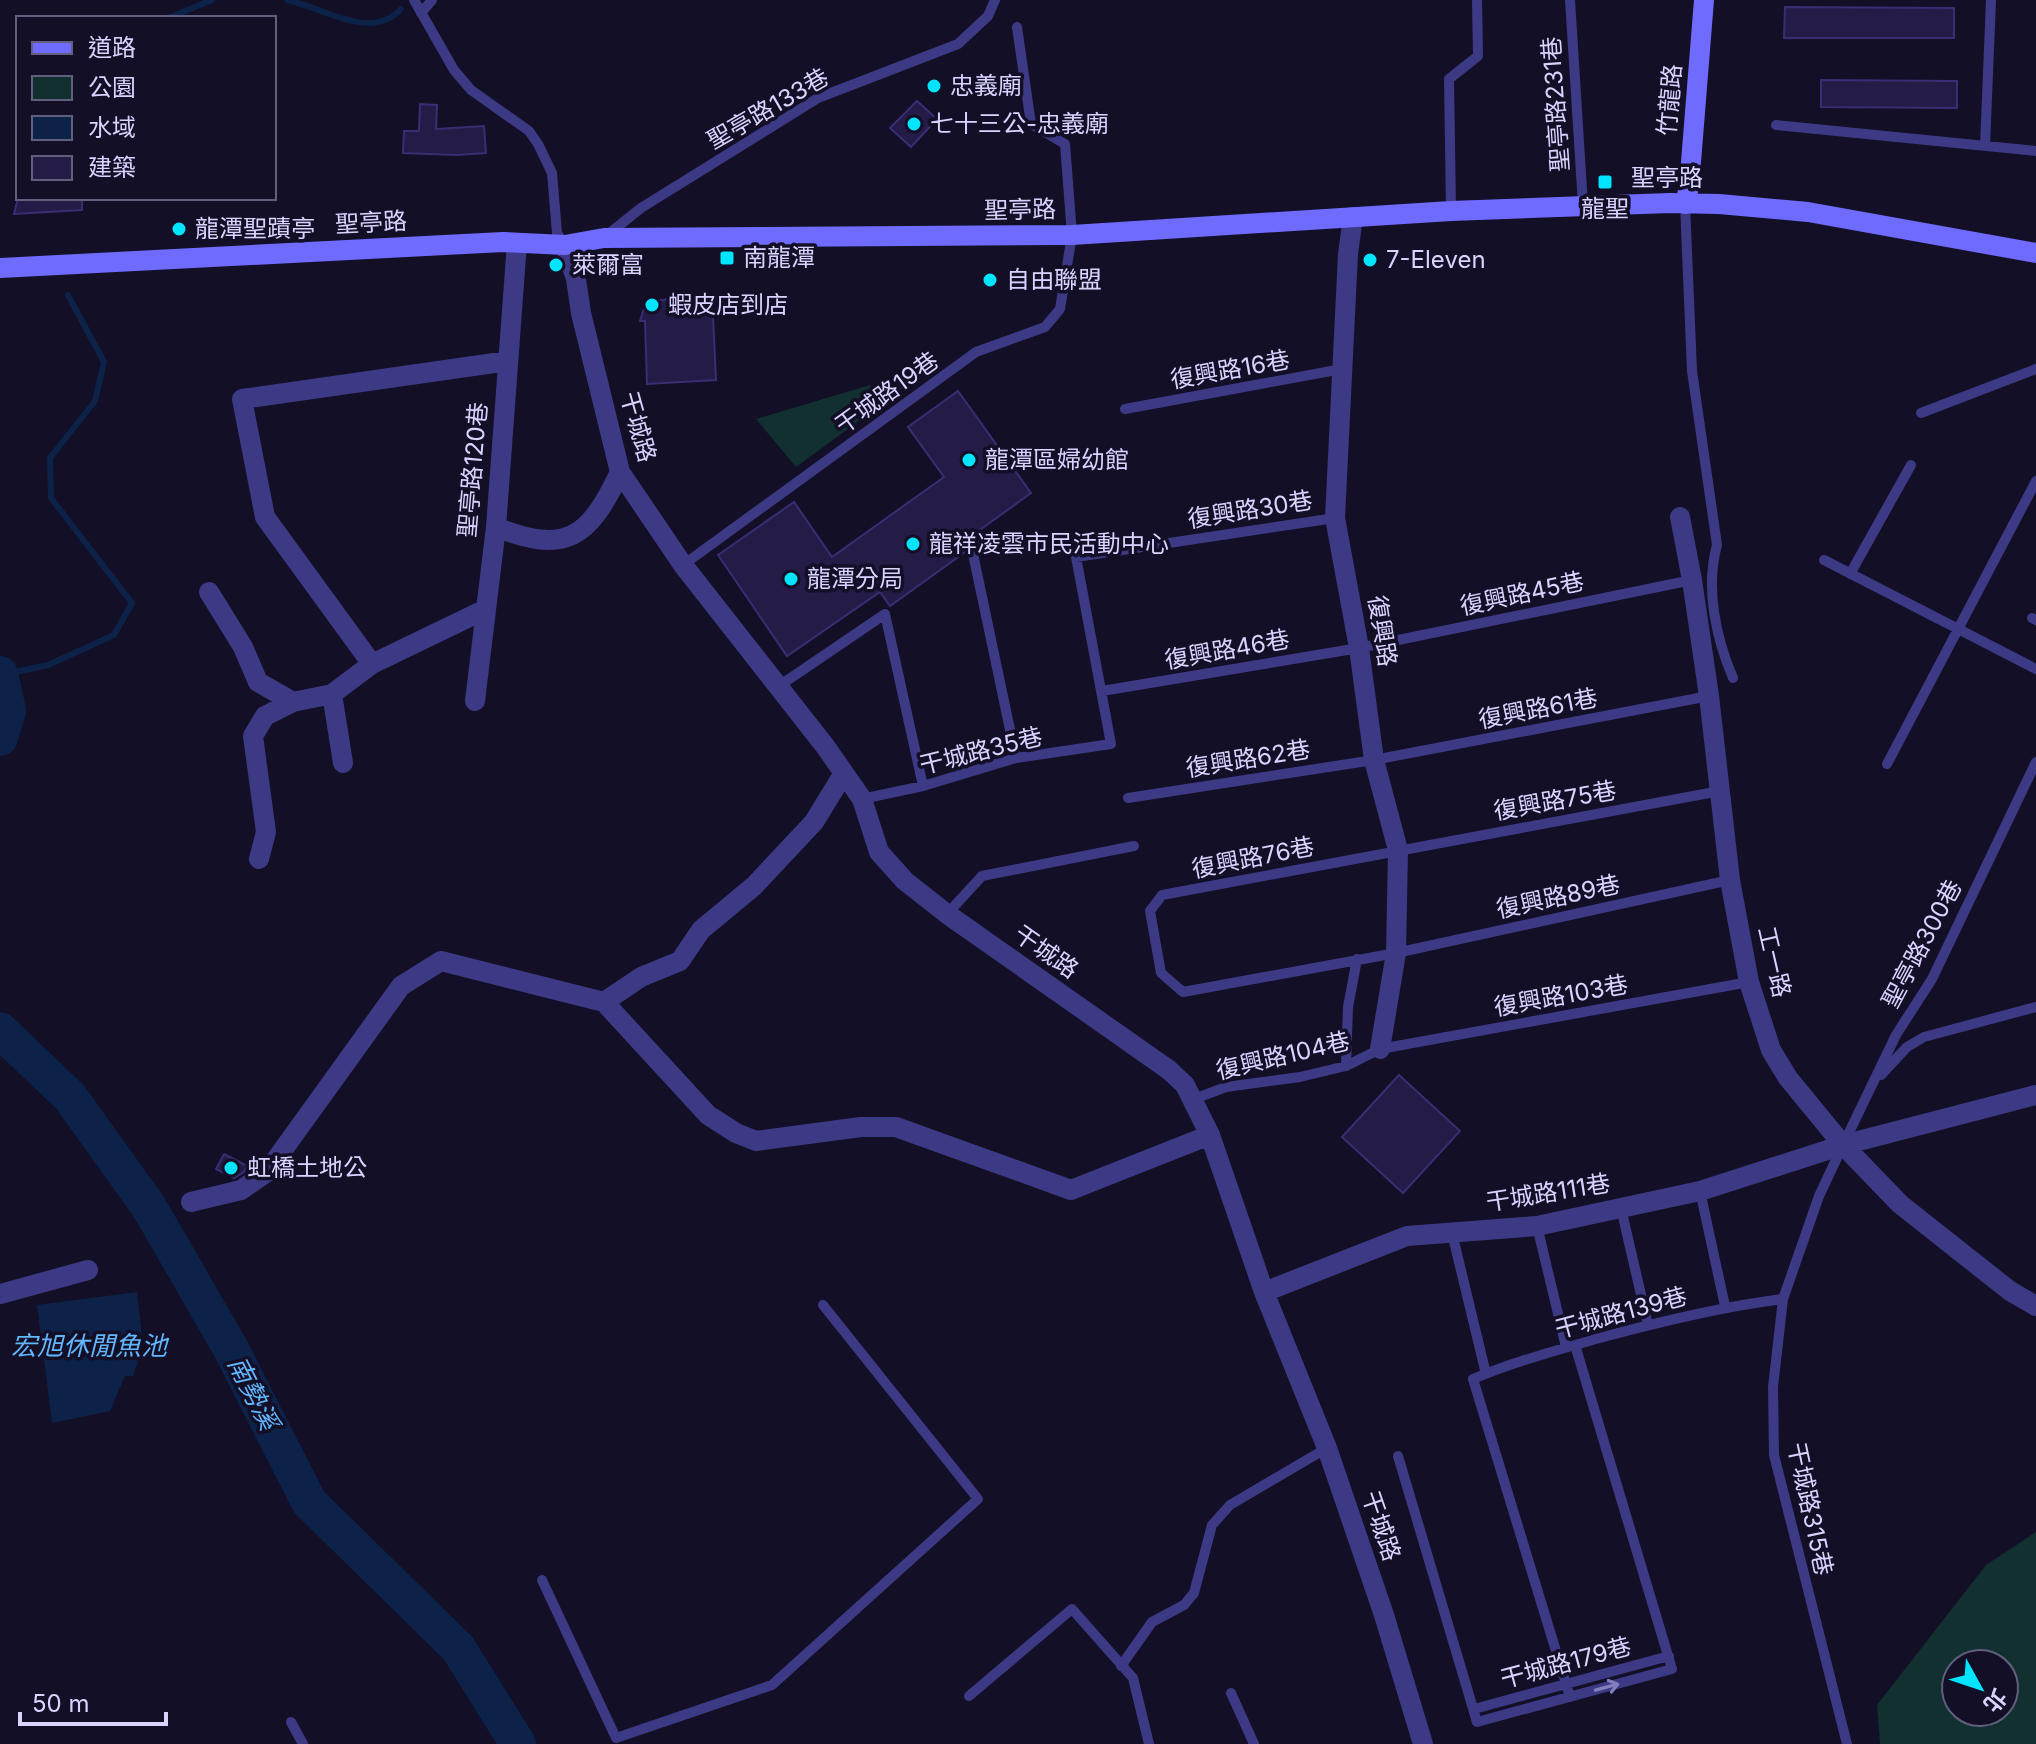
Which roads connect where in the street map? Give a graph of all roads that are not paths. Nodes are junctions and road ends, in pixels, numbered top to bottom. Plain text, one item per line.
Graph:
1 (414, 0) edge
2 (432, 0) edge
3 (995, 0) edge
4 (1477, 0) edge
5 (1570, 0) edge
6 (1704, 0) edge
7 (1991, 0) edge
8 (421, 13) junction
9 (1017, 27) dead end
10 (1776, 125) dead end
11 (1985, 146) junction
12 (2036, 151) edge
13 (1685, 204) junction
14 (1583, 205) junction
15 (1451, 211) junction
16 (1353, 217) junction
17 (1072, 235) junction
18 (604, 238) junction
19 (517, 243) junction
20 (565, 245) junction
21 (2036, 253) edge
22 (0, 268) edge
23 (508, 361) junction
24 (1342, 369) junction
25 (2036, 369) edge
26 (1125, 409) dead end
27 (1921, 413) dead end
28 (1911, 465) dead end
29 (620, 472) junction
30 (2036, 481) edge
31 (1680, 517) dead end
32 (1335, 518) junction
33 (496, 527) junction
34 (973, 554) dead end
35 (1824, 560) dead end
36 (683, 565) junction
37 (1850, 574) junction
38 (1692, 580) junction
39 (209, 592) dead end
40 (486, 609) junction
41 (1958, 628) junction
42 (1359, 648) junction
43 (372, 664) junction
44 (2036, 669) edge
45 (1733, 678) dead end
46 (779, 686) junction
47 (1102, 691) junction
48 (332, 694) junction
49 (1709, 696) junction
50 (475, 701) dead end
51 (293, 702) junction
52 (1016, 758) junction
53 (1374, 760) junction
54 (2036, 762) edge
55 (343, 763) dead end
56 (1887, 764) dead end
57 (844, 773) junction
58 (923, 786) junction
59 (1720, 791) junction
60 (1128, 798) dead end
61 (862, 799) junction
62 (1134, 846) dead end
63 (1398, 850) junction
64 (259, 859) dead end
65 (1730, 880) junction
66 (947, 914) junction
67 (1154, 940) joint
68 (1396, 953) junction
69 (1357, 959) junction
70 (1749, 982) junction
71 (604, 1002) junction
72 (2036, 1007) edge
73 (1380, 1049) junction
74 (1346, 1066) junction
75 (1874, 1083) junction
76 (2036, 1095) edge
77 (1194, 1099) junction
78 (1210, 1135) junction
79 (1843, 1145) junction
80 (1700, 1191) junction
81 (191, 1202) dead end
82 (1621, 1208) junction
83 (1537, 1226) junction
84 (1452, 1233) junction
85 (88, 1270) dead end
86 (1264, 1292) junction
87 (0, 1294) edge
88 (1783, 1299) junction
89 (823, 1305) dead end
90 (1725, 1306) junction
91 (2036, 1306) edge
92 (1648, 1325) junction
93 (1571, 1346) junction
94 (1486, 1374) junction
95 (1327, 1448) junction
96 (1398, 1456) dead end
97 (542, 1580) dead end
98 (1669, 1656) junction
99 (1121, 1666) junction
100 (1566, 1683) junction
101 (1231, 1693) dead end
102 (969, 1696) dead end
103 (1570, 1697) junction
104 (1474, 1709) junction
105 (291, 1722) dead end
106 (617, 1741) edge
107 (1419, 1743) edge
108 (303, 1744) edge
109 (605, 1744) edge
110 (1149, 1744) edge
111 (1254, 1744) edge
112 (1847, 1744) edge

1 - 8 lane
2 - 8 lane
3 - 18 lane, 聖亭路133巷
4 - 15 lane
5 - 14 lane, 聖亭路231巷
6 - 13 street, 竹龍路
7 - 11 lane
8 - 20 lane
9 - 17 lane, 干城路19巷
10 - 11 lane
11 - 12 lane
13 - 14 street, 聖亭路
13 - 21 street, 聖亭路
13 - 45 lane
14 - 15 street, 聖亭路
15 - 16 street, 聖亭路
16 - 17 street, 聖亭路
16 - 24 street, 復興路
17 - 18 street, 聖亭路
17 - 36 lane, 干城路19巷
18 - 20 street, 聖亭路
19 - 20 street, 聖亭路
19 - 22 street, 聖亭路
19 - 23 street, 聖亭路120巷
20 - 29 street, 干城路
23 - 33 street, 聖亭路120巷
23 - 43 street
24 - 26 lane, 復興路16巷
24 - 32 street, 復興路
25 - 27 lane
28 - 37 lane
29 - 33 street
29 - 36 street, 干城路
30 - 41 lane
31 - 38 street, 工一路
32 - 42 street, 復興路
32 - 47 lane, 復興路30巷
33 - 40 street, 聖亭路120巷
34 - 52 lane
35 - 37 lane
36 - 46 street, 干城路
37 - 41 lane
38 - 42 lane, 復興路45巷
38 - 49 street, 工一路
39 - 51 street
40 - 43 street
40 - 50 street, 聖亭路120巷
41 - 44 lane
41 - 56 lane
42 - 47 lane, 復興路46巷
42 - 53 street, 復興路
43 - 48 street
46 - 57 street, 干城路
46 - 58 lane
47 - 52 lane, 干城路35巷
48 - 51 street
48 - 55 street
49 - 53 lane, 復興路61巷
49 - 59 street, 工一路
51 - 64 street
52 - 58 lane, 干城路35巷
53 - 60 lane, 復興路62巷
53 - 63 street, 復興路
54 - 75 lane, 聖亭路300巷
57 - 61 street, 干城路
57 - 71 street
58 - 61 lane, 干城路35巷
59 - 63 lane, 復興路75巷
59 - 65 street, 工一路
61 - 66 street, 干城路
62 - 66 lane
63 - 67 lane, 復興路76巷
63 - 68 street, 復興路
65 - 68 lane, 復興路89巷
65 - 70 street, 工一路
66 - 77 street, 干城路
67 - 69 lane, 復興路89巷
68 - 69 lane, 復興路89巷
68 - 73 street, 復興路
69 - 74 lane
70 - 73 lane, 復興路103巷
70 - 79 street, 工一路
71 - 78 street
71 - 81 street
72 - 75 lane
73 - 74 lane, 復興路104巷
74 - 77 lane, 復興路104巷
75 - 79 lane, 聖亭路300巷
76 - 79 street, 干城路111巷
77 - 78 street, 干城路
78 - 86 street, 干城路
79 - 80 street, 干城路111巷
79 - 88 lane, 干城路315巷
79 - 91 street, 工一路
80 - 82 street, 干城路111巷
80 - 90 lane
82 - 83 street, 干城路111巷
82 - 92 lane
83 - 84 street, 干城路111巷
83 - 93 lane
84 - 86 street, 干城路111巷
84 - 94 lane
85 - 87 street
86 - 95 street, 干城路
88 - 90 lane, 干城路139巷
88 - 112 lane, 干城路315巷
89 - 106 lane
90 - 92 lane, 干城路139巷
92 - 93 lane, 干城路139巷
93 - 94 lane, 干城路139巷
93 - 98 lane
94 - 100 lane, 干城路139巷
95 - 99 lane
95 - 107 street, 干城路
96 - 104 lane
97 - 106 lane
98 - 100 lane, 干城路179巷
103 -> 98 lane
99 - 102 lane
99 - 110 lane
100 - 103 lane
100 - 104 lane, 干城路179巷
101 - 111 lane
103 - 104 lane
105 - 108 lane
106 - 109 lane

